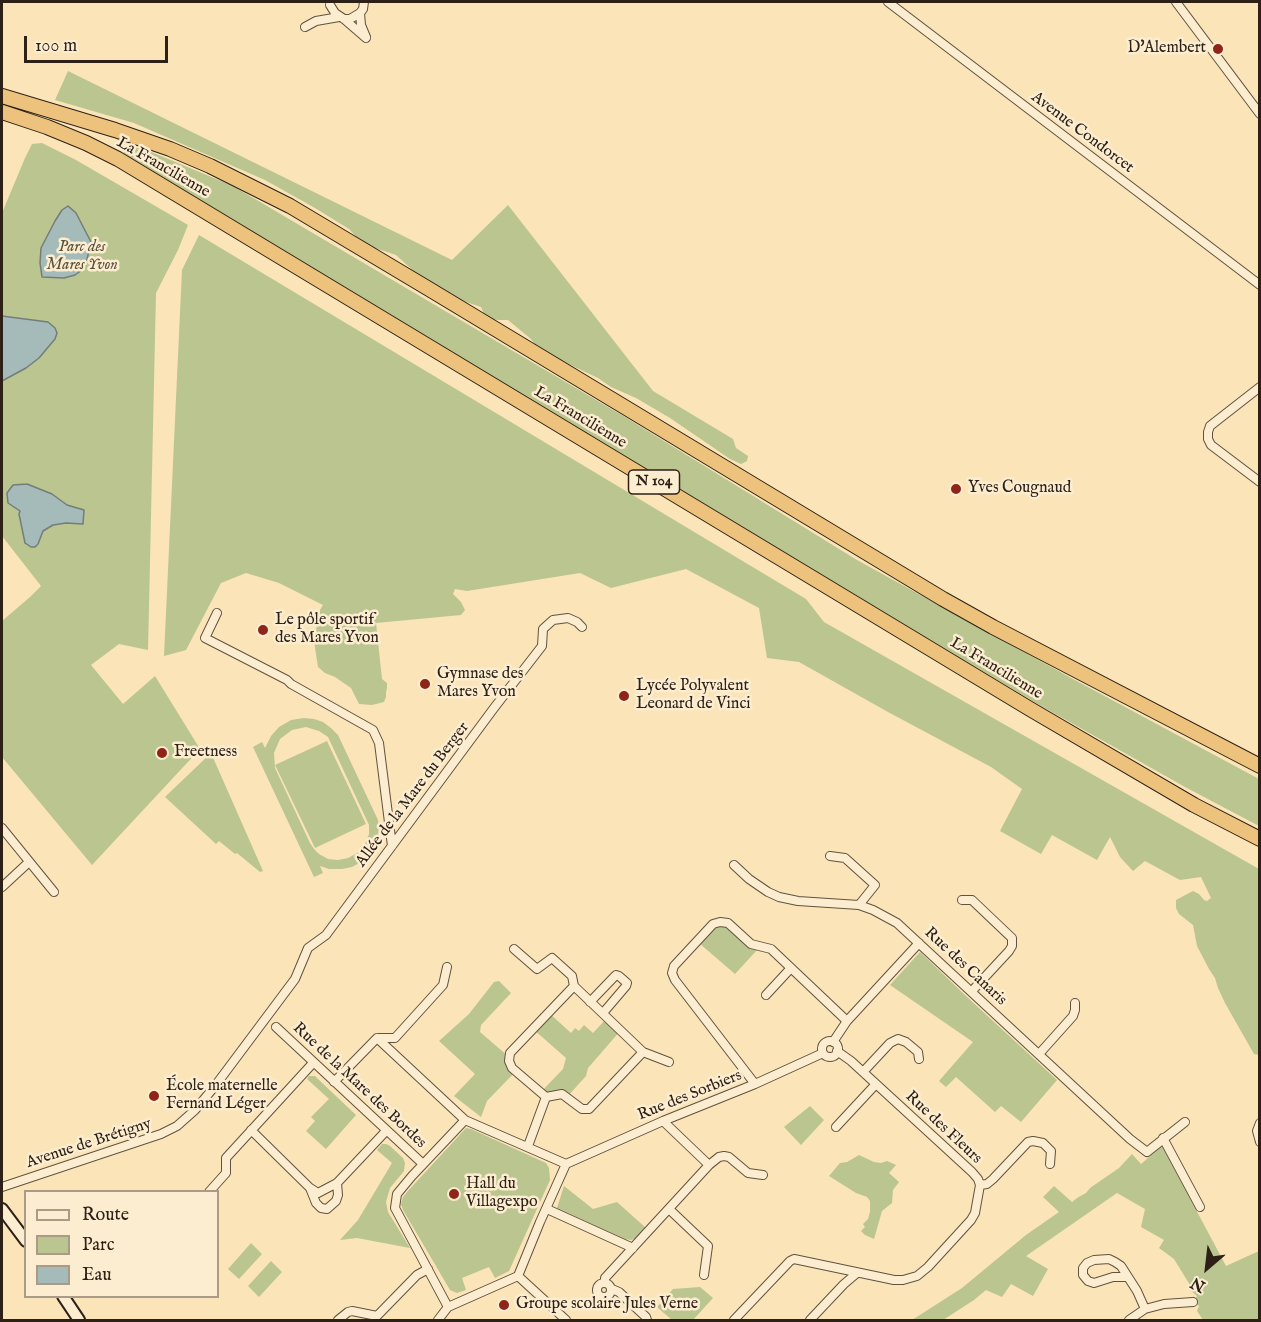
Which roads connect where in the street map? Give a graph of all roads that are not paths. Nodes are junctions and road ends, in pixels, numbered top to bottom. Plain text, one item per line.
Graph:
1 (364, 2) edge
2 (888, 2) edge
3 (1176, 2) edge
4 (331, 3) edge
5 (360, 13) junction
6 (342, 18) junction
7 (316, 21) junction
8 (305, 27) dead end
9 (2, 96) edge
10 (2, 112) edge
11 (1260, 114) edge
12 (1260, 285) edge
13 (1260, 387) edge
14 (1260, 482) edge
15 (217, 613) dead end
16 (582, 627) dead end
17 (1260, 766) edge
18 (2, 828) edge
19 (1260, 839) edge
20 (392, 846) junction
21 (830, 856) dead end
22 (29, 862) junction
23 (734, 865) dead end
24 (2, 887) edge
25 (54, 892) dead end
26 (962, 900) dead end
27 (859, 905) junction
28 (919, 943) junction
29 (308, 948) joint
30 (514, 949) dead end
31 (447, 968) dead end
32 (791, 968) junction
33 (574, 986) junction
34 (972, 991) junction
35 (766, 995) dead end
36 (590, 1002) junction
37 (1075, 1003) dead end
38 (603, 1013) junction
39 (847, 1021) junction
40 (276, 1028) dead end
41 (377, 1038) junction
42 (833, 1042) junction
43 (837, 1051) junction
44 (643, 1052) junction
45 (823, 1053) junction
46 (1039, 1054) junction
47 (919, 1059) dead end
48 (313, 1062) junction
49 (669, 1062) dead end
50 (863, 1072) junction
51 (334, 1082) junction
52 (755, 1084) junction
53 (876, 1084) junction
54 (546, 1096) junction
55 (465, 1120) junction
56 (663, 1121) junction
57 (1185, 1122) dead end
58 (1260, 1123) edge
59 (836, 1127) dead end
60 (251, 1130) junction
61 (386, 1131) junction
62 (1163, 1138) junction
63 (1260, 1142) edge
64 (528, 1146) junction
65 (423, 1164) junction
66 (566, 1164) junction
67 (1050, 1164) dead end
68 (709, 1165) junction
69 (763, 1175) dead end
70 (337, 1183) junction
71 (980, 1185) junction
72 (2, 1187) edge
73 (310, 1188) junction
74 (210, 1190) edge
75 (1200, 1207) dead end
76 (2, 1209) edge
77 (547, 1209) junction
78 (669, 1209) junction
79 (24, 1238) edge
80 (633, 1248) junction
81 (428, 1269) junction
82 (856, 1273) junction
83 (704, 1275) dead end
84 (518, 1276) junction
85 (1127, 1278) junction
86 (605, 1283) junction
87 (612, 1289) junction
88 (64, 1298) edge
89 (1193, 1302) dead end
90 (448, 1307) junction
91 (1145, 1309) junction
92 (79, 1320) edge
93 (338, 1320) edge
94 (438, 1320) edge
95 (566, 1320) edge
96 (647, 1320) edge
97 (734, 1320) edge
98 (810, 1320) edge
99 (1129, 1320) edge

1 - 5 street
2 - 12 street, Avenue Condorcet
3 - 11 street
4 - 6 street
4 - 7 street
5 - 6 street
5 - 6 street
6 - 7 street
7 - 8 street
9 - 17 highway, La Francilienne
10 - 19 highway, La Francilienne / N 104
13 - 14 street
15 - 20 street
16 - 20 street, Allée de la Mare du Berger
18 - 22 street
20 - 29 street, Allée de la Mare du Berger
21 - 27 street
22 - 24 street
22 - 25 street
23 - 27 street, Rue des Canaris
26 - 34 street
27 - 28 street, Rue des Canaris
28 - 34 street, Rue des Canaris
28 - 39 street, Rue des Sorbiers
29 - 72 street, Avenue de Brétigny
30 - 33 street
31 - 41 street
32 - 35 street
32 - 39 street
32 - 52 street
33 - 36 street
33 - 54 street
34 - 46 street, Rue des Canaris
36 - 38 street
36 - 38 street
37 - 46 street
38 - 44 street
39 - 42 street, Rue des Sorbiers
40 - 48 street, Rue de la Mare des Bordes
41 - 51 street
41 - 55 street
42 - 43 street
42 - 45 street, Rue des Sorbiers
43 - 45 street, Rue des Sorbiers
43 - 50 street, Rue des Fleurs
44 - 49 street
44 - 54 street
45 - 52 street, Rue des Sorbiers
46 - 62 street, Rue des Canaris
47 - 50 street
48 - 51 street, Rue de la Mare des Bordes
48 - 60 street
50 - 53 street, Rue des Fleurs
51 - 61 street, Rue de la Mare des Bordes
52 - 56 street, Rue des Sorbiers
53 - 59 street
53 - 71 street, Rue des Fleurs
54 - 64 street
55 - 64 street
55 - 65 street
56 - 66 street, Rue des Sorbiers
56 - 68 street
57 - 62 street
58 - 63 street
60 - 73 street
60 - 74 street
61 - 65 street, Rue de la Mare des Bordes
61 - 70 street
62 - 75 street
64 - 66 street
65 - 81 street
66 - 77 street
67 - 71 street
68 - 69 street
68 - 78 street
70 - 73 street
70 - 73 street
71 - 82 street, Rue des Fleurs
76 - 79 street
77 - 80 street
77 - 84 street
78 - 80 street
78 - 83 street
80 - 86 street
81 - 90 street
81 - 93 street
82 - 97 street, Rue des Fleurs
82 - 98 street
84 - 90 street
84 - 95 street
85 - 85 street
85 - 91 street
86 - 87 street
86 - 87 street
87 - 96 street
88 - 92 street
89 - 91 street
90 - 94 street
91 - 99 street

